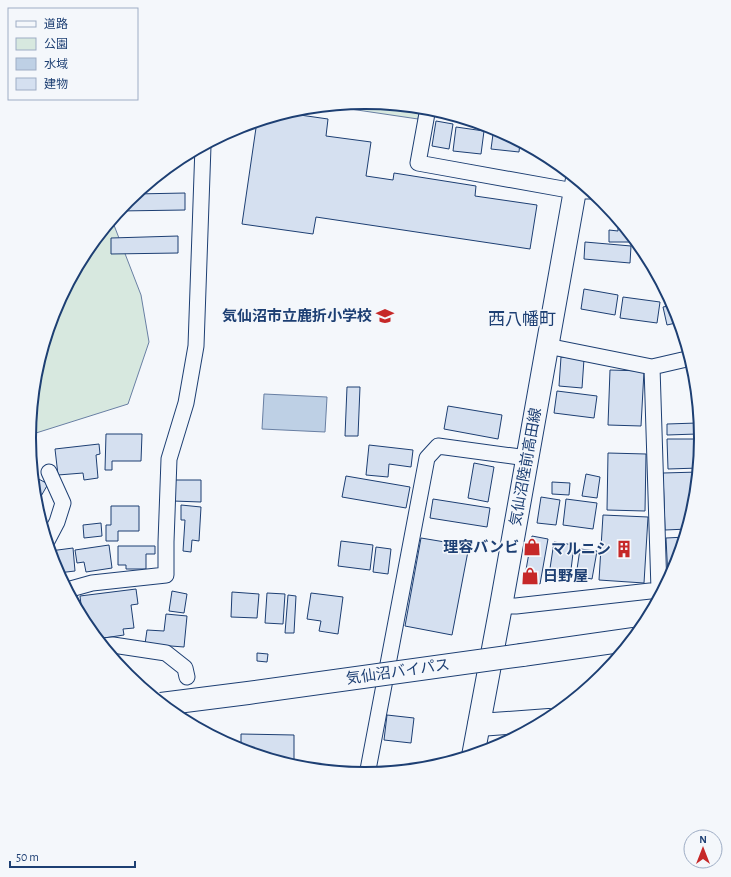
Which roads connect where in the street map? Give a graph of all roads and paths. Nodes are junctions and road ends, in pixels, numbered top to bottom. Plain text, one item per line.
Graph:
1 (427, 115) edge
2 (203, 152) edge
3 (578, 186) edge
4 (581, 189) edge
5 (547, 346) junction
6 (685, 359) edge
7 (652, 367) junction
8 (527, 458) junction
9 (50, 472) dead end
10 (50, 535) edge
11 (72, 588) edge
12 (659, 588) edge
13 (658, 590) edge
14 (501, 606) junction
15 (626, 640) edge
16 (109, 645) edge
17 (188, 677) dead end
18 (169, 703) edge
19 (535, 721) edge
20 (478, 725) junction
21 (474, 750) edge
22 (368, 768) edge

1 - 3 street
2 - 11 street
4 - 5 main road, 気仙沼陸前高田線
5 - 7 street
5 - 8 main road, 気仙沼陸前高田線
6 - 7 street
7 - 12 street
8 - 14 main road, 気仙沼陸前高田線
8 - 22 street
9 - 10 street
13 - 14 street
14 - 20 main road, 気仙沼陸前高田線
15 - 18 main road, 気仙沼バイパス, bridge
16 - 17 street
19 - 20 main road
20 - 21 main road, 気仙沼陸前高田線

